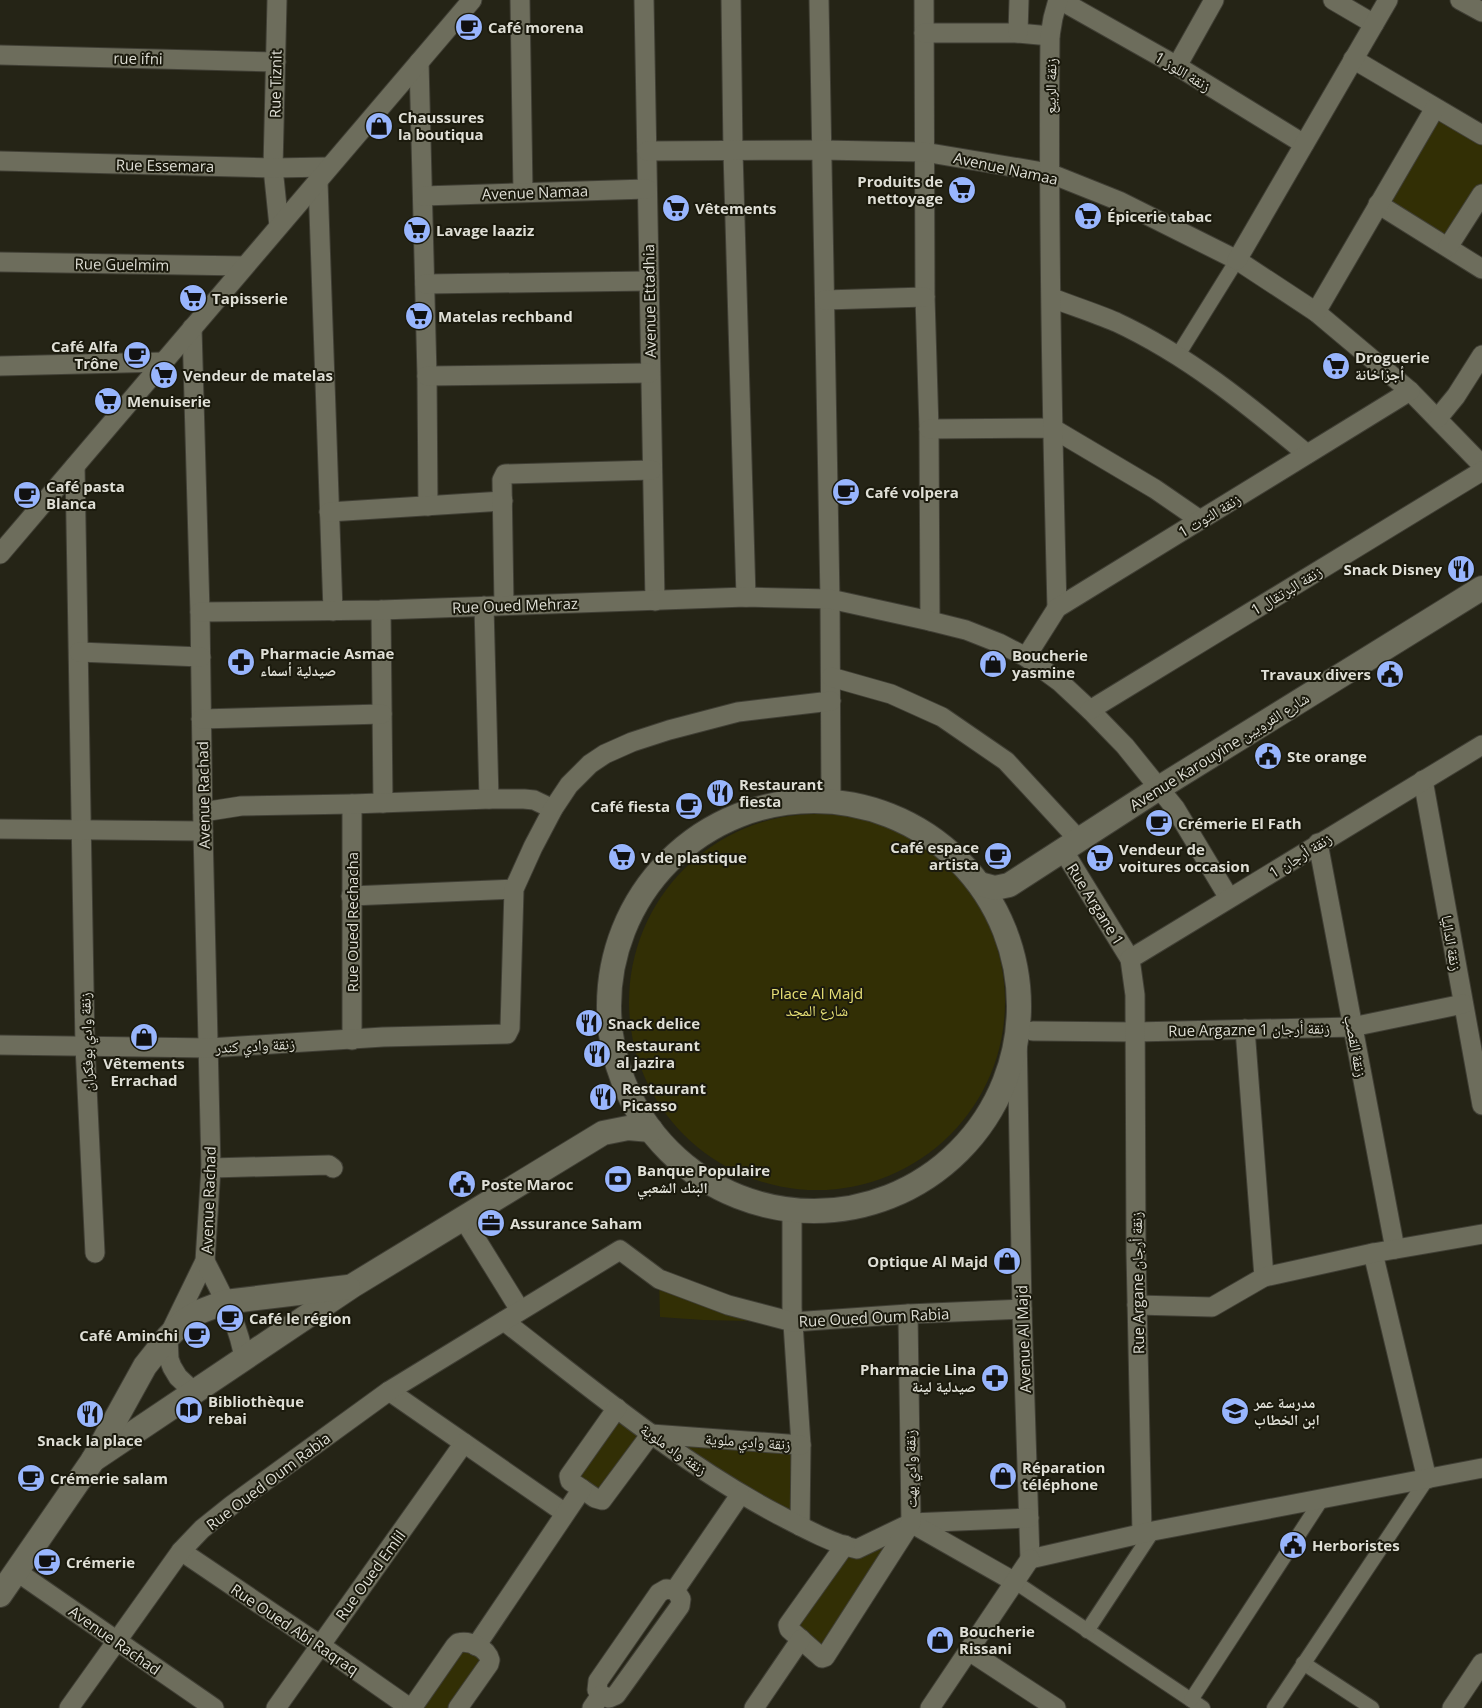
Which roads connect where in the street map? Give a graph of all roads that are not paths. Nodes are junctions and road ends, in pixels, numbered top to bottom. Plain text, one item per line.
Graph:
1 (277, 0) edge
2 (472, 0) edge
3 (520, 0) edge
4 (644, 0) edge
5 (731, 0) edge
6 (819, 0) edge
7 (924, 0) edge
8 (1019, 0) edge
9 (1059, 0) edge
10 (1214, 0) edge
11 (1333, 0) edge
12 (1388, 0) edge
13 (1460, 0) edge
14 (1482, 12) edge
15 (1374, 24) junction
16 (924, 33) junction
17 (1018, 33) junction
18 (1050, 36) junction
19 (0, 55) edge
20 (1353, 59) junction
21 (276, 62) junction
22 (419, 62) junction
23 (1177, 66) junction
24 (1435, 108) junction
25 (1482, 135) edge
26 (1304, 144) junction
27 (822, 150) junction
28 (647, 152) junction
29 (733, 152) junction
30 (924, 152) junction
31 (0, 161) edge
32 (274, 168) junction
33 (1049, 173) junction
34 (323, 174) junction
35 (647, 189) junction
36 (523, 192) junction
37 (1482, 194) edge
38 (424, 196) junction
39 (1378, 204) junction
40 (279, 226) junction
41 (1448, 247) junction
42 (1237, 260) junction
43 (0, 262) edge
44 (244, 266) junction
45 (1482, 269) edge
46 (649, 281) junction
47 (425, 284) junction
48 (925, 298) junction
49 (1052, 298) junction
50 (825, 300) junction
51 (1316, 312) junction
52 (192, 328) junction
53 (1178, 355) junction
54 (1482, 355) edge
55 (164, 362) junction
56 (0, 366) edge
57 (650, 373) junction
58 (427, 376) junction
59 (1410, 391) junction
60 (1438, 418) junction
61 (929, 428) junction
62 (1052, 428) junction
63 (1307, 454) junction
64 (1481, 463) edge
65 (75, 466) junction
66 (652, 470) junction
67 (503, 501) junction
68 (428, 506) junction
69 (330, 512) junction
70 (1200, 520) junction
71 (0, 554) edge
72 (1482, 588) edge
73 (746, 597) junction
74 (830, 599) junction
75 (654, 601) junction
76 (504, 605) junction
77 (484, 606) junction
78 (1057, 608) junction
79 (380, 610) junction
80 (334, 611) junction
81 (200, 612) junction
82 (930, 621) junction
83 (79, 652) junction
84 (201, 657) junction
85 (1026, 657) junction
86 (831, 677) junction
87 (831, 701) junction
88 (1090, 710) junction
89 (382, 714) junction
90 (201, 719) junction
91 (1482, 745) edge
92 (1423, 780) junction
93 (1159, 788) junction
94 (489, 799) junction
95 (831, 801) junction
96 (383, 803) junction
97 (352, 804) junction
98 (553, 809) junction
99 (203, 812) junction
100 (0, 829) edge
101 (81, 830) junction
102 (203, 831) junction
103 (1318, 843) junction
104 (1071, 845) junction
105 (980, 884) junction
106 (1009, 885) junction
107 (514, 888) junction
108 (352, 896) junction
109 (1229, 898) junction
110 (998, 914) junction
111 (1130, 959) junction
112 (1464, 1004) junction
113 (1352, 1027) junction
114 (1246, 1029) junction
115 (1025, 1031) junction
116 (1136, 1032) junction
117 (352, 1040) junction
118 (1477, 1044) edge
119 (0, 1045) edge
120 (85, 1046) junction
121 (209, 1048) junction
122 (629, 1095) junction
123 (1482, 1106) edge
124 (651, 1130) junction
125 (603, 1133) junction
126 (211, 1168) junction
127 (333, 1168) dead end
128 (792, 1210) junction
129 (463, 1218) junction
130 (1482, 1234) edge
131 (1395, 1249) junction
132 (95, 1253) dead end
133 (1373, 1253) junction
134 (205, 1261) junction
135 (1264, 1277) junction
136 (352, 1286) junction
137 (225, 1302) junction
138 (1137, 1305) junction
139 (1022, 1309) junction
140 (520, 1310) junction
141 (908, 1314) junction
142 (504, 1321) junction
143 (793, 1322) junction
144 (168, 1337) junction
145 (244, 1359) junction
146 (390, 1391) junction
147 (195, 1393) junction
148 (617, 1408) junction
149 (651, 1434) junction
150 (464, 1444) junction
151 (800, 1445) junction
152 (93, 1460) junction
153 (1482, 1468) edge
154 (1427, 1479) junction
155 (582, 1490) junction
156 (740, 1494) junction
157 (1322, 1499) junction
158 (565, 1514) junction
159 (1028, 1518) junction
160 (911, 1523) junction
161 (800, 1526) junction
162 (1148, 1532) junction
163 (852, 1546) junction
164 (181, 1551) junction
165 (1030, 1559) junction
166 (16, 1571) junction
167 (1015, 1582) junction
168 (0, 1595) edge
169 (1088, 1631) junction
170 (801, 1639) junction
171 (117, 1641) junction
172 (320, 1645) junction
173 (476, 1646) junction
174 (969, 1651) junction
175 (1303, 1663) junction
176 (1482, 1663) edge
177 (188, 1701) edge
178 (597, 1701) edge
179 (1197, 1704) edge
180 (69, 1708) edge
181 (214, 1708) edge
182 (276, 1708) edge
183 (411, 1708) edge
184 (458, 1708) edge
185 (754, 1708) edge
186 (930, 1708) edge
187 (1056, 1708) edge
188 (1274, 1708) edge
189 (1372, 1708) edge
190 (1452, 1708) edge

1 - 21 street, Rue Tiznit
2 - 22 street
3 - 36 street
4 - 28 street, Avenue Ettadhia
5 - 29 street
6 - 27 street
7 - 16 street
8 - 17 street
9 - 18 street, زنقة الربيع
9 - 23 street, زنقة اللوز 1
10 - 23 street
11 - 15 street
12 - 15 street
13 - 14 street
15 - 20 street
16 - 17 street
16 - 30 street
17 - 18 street
18 - 33 street, زنقة الربيع
19 - 21 street, rue ifni
20 - 24 street
20 - 26 street
21 - 32 street, Rue Tiznit
22 - 34 street
22 - 38 street
23 - 26 street, زنقة اللوز 1
24 - 25 street
24 - 39 street
26 - 42 street
27 - 29 street, Avenue Namaa
27 - 30 street, Avenue Namaa
27 - 50 street
28 - 29 street, Avenue Namaa
28 - 35 street, Avenue Ettadhia
29 - 73 street
30 - 33 street, Avenue Namaa
30 - 48 street
31 - 32 street, Rue Essemara
32 - 34 street, Rue Essemara
32 - 40 street, Rue Tiznit
33 - 42 street, Avenue Namaa
33 - 49 street, زنقة الربيع
34 - 40 street
34 - 69 street
35 - 36 street, Avenue Namaa
35 - 46 street, Avenue Ettadhia
36 - 38 street, Avenue Namaa
37 - 41 street
38 - 47 street
39 - 41 street
39 - 51 street
40 - 44 street
41 - 45 street
42 - 51 street, Avenue Namaa
42 - 53 street
43 - 44 street, Rue Guelmim
44 - 52 street
46 - 47 street
46 - 57 street, Avenue Ettadhia
47 - 58 street
48 - 50 street
48 - 61 street
49 - 53 street
49 - 62 street, زنقة الربيع
50 - 74 street
51 - 59 street, Avenue Namaa
52 - 55 street
52 - 81 street, Avenue Rachad
53 - 63 street
54 - 60 street
55 - 56 street
55 - 65 street
57 - 58 street
57 - 66 street, Avenue Ettadhia
58 - 68 street
59 - 60 street, Avenue Namaa
59 - 63 street, زنقة التوت 1
60 - 64 street, Avenue Namaa
61 - 62 street
61 - 82 street
62 - 70 street
62 - 78 street, زنقة الربيع
63 - 70 street, زنقة التوت 1
64 - 88 street, زنقة البرتقال 1
65 - 71 street
65 - 83 street, زنقة وادي بوفكران
66 - 67 street
66 - 75 street, Avenue Ettadhia
67 - 68 street
67 - 76 street
68 - 69 street
69 - 80 street
70 - 78 street, زنقة التوت 1
72 - 93 street, Avenue Karouyine شارع القرويين
73 - 74 street, Rue Oued Mehraz
73 - 75 street, Rue Oued Mehraz
74 - 82 street, Rue Oued Mehraz
74 - 86 street
75 - 76 street, Rue Oued Mehraz
76 - 77 street, Rue Oued Mehraz
77 - 79 street, Rue Oued Mehraz
77 - 94 street
78 - 85 street, زنقة التوت 1
79 - 80 street, Rue Oued Mehraz
79 - 89 street
80 - 81 street, Rue Oued Mehraz
81 - 84 street, Avenue Rachad
82 - 85 street, Rue Oued Mehraz
83 - 84 street
83 - 101 street, زنقة وادي بوفكران
84 - 90 street, Avenue Rachad
85 - 88 street, Rue Oued Mehraz
86 - 87 street
86 - 104 street, Rue Argane 1
87 - 95 street
87 - 98 street
88 - 93 street, Rue Oued Mehraz
89 - 90 street
89 - 96 street
90 - 99 street, Avenue Rachad
91 - 92 street, زنقة أرجان 1
92 - 103 street, زنقة أرجان 1
92 - 112 street, زنقة الداليا
93 - 104 street, Avenue Karouyine شارع القرويين
93 - 109 street, Rue Oued Mehraz
94 - 96 street
94 - 98 street
95 - 105 street
95 - 122 street
96 - 97 street
97 - 99 street
97 - 108 street, Rue Oued Rechacha
98 - 107 street
99 - 102 street, Avenue Rachad
100 - 101 street
101 - 102 street
101 - 120 street, زنقة وادي بوفكران
102 - 121 street, Avenue Rachad
103 - 109 street, زنقة أرجان 1
103 - 113 street, زنقة القصب
104 - 106 street, Avenue Karouyine شارع القرويين
104 - 111 street, Rue Argane 1
105 - 106 street
105 - 110 street
106 - 110 street
107 - 108 street
107 - 117 street, زنقة وادي كندر
108 - 117 street, Rue Oued Rechacha
109 - 111 street, زنقة أرجان 1
110 - 115 street
111 - 116 street
112 - 113 street, Rue Argazne 1 زنقة أرجان
112 - 118 street, زنقة الداليا
113 - 114 street, Rue Argazne 1 زنقة أرجان
113 - 131 street, زنقة القصب
114 - 116 street, Rue Argazne 1 زنقة أرجان
114 - 135 street
115 - 116 street, Rue Argazne 1 زنقة أرجان
115 - 128 street
115 - 139 street, Avenue Al Majd
116 - 138 street, Rue Argane زنقة أرجان
117 - 121 street, زنقة وادي كندر
118 - 123 street, زنقة الداليا
119 - 120 street, زنقة وادي كندر
120 - 121 street, زنقة وادي كندر
120 - 132 street, زنقة وادي بوفكران
121 - 126 street, Avenue Rachad
122 - 124 street
122 - 125 street
124 - 125 street
124 - 128 street
125 - 129 street
126 - 127 street
126 - 134 street, Avenue Rachad
128 - 143 street
129 - 136 street
129 - 140 street
130 - 131 street
131 - 133 street
133 - 135 street
133 - 154 street
134 - 137 street, Avenue Rachad
134 - 144 street, Avenue Rachad
135 - 138 street
136 - 137 street
136 - 145 street
137 - 144 street
137 - 145 street, Avenue Rachad
138 - 162 street, Rue Argane زنقة أرجان
139 - 141 street, Rue Oued Oum Rabia
139 - 159 street, Avenue Al Majd
140 - 142 street, Rue Oued Oum Rabia
140 - 143 street, Rue Oued Oum Rabia
141 - 143 street, Rue Oued Oum Rabia
141 - 160 street, زنقة وادي بهت
142 - 146 street, Rue Oued Oum Rabia
142 - 148 street, زنقة واد ملوية
143 - 151 street
144 - 147 street
144 - 152 street
145 - 147 street
146 - 150 street
146 - 164 street, Rue Oued Oum Rabia
147 - 152 street
148 - 149 street, زنقة واد ملوية
148 - 155 street
149 - 151 street, زنقة وادي ملوية
149 - 155 street
149 - 156 street, زنقة واد ملوية
150 - 158 street
150 - 172 street, Rue Oued Emlil
151 - 161 street
152 - 166 street
153 - 154 street
154 - 157 street
154 - 175 street
155 - 158 street
156 - 161 street, زنقة واد ملوية
156 - 178 street
157 - 162 street
157 - 179 street
158 - 173 street
159 - 160 street
159 - 165 street, Avenue Al Majd
160 - 163 street
160 - 167 street
160 - 170 street, زنقة وادي بهت
161 - 163 street, زنقة واد ملوية
162 - 165 street
162 - 169 street
163 - 170 street, زنقة وادي بهت
164 - 171 street, Rue Oued Oum Rabia
164 - 172 street, Rue Oued Abi Raqraq
165 - 167 street
166 - 168 street
166 - 171 street, Avenue Rachad
167 - 169 street
167 - 174 street
169 - 179 street
170 - 185 street
171 - 177 street, Avenue Rachad
171 - 180 street, Rue Oued Oum Rabia
172 - 182 street, Rue Oued Emlil
172 - 183 street, Rue Oued Abi Raqraq
173 - 183 street
173 - 184 street
174 - 186 street
174 - 187 street
175 - 188 street
175 - 189 street
176 - 190 street
177 - 181 street, Avenue Rachad

